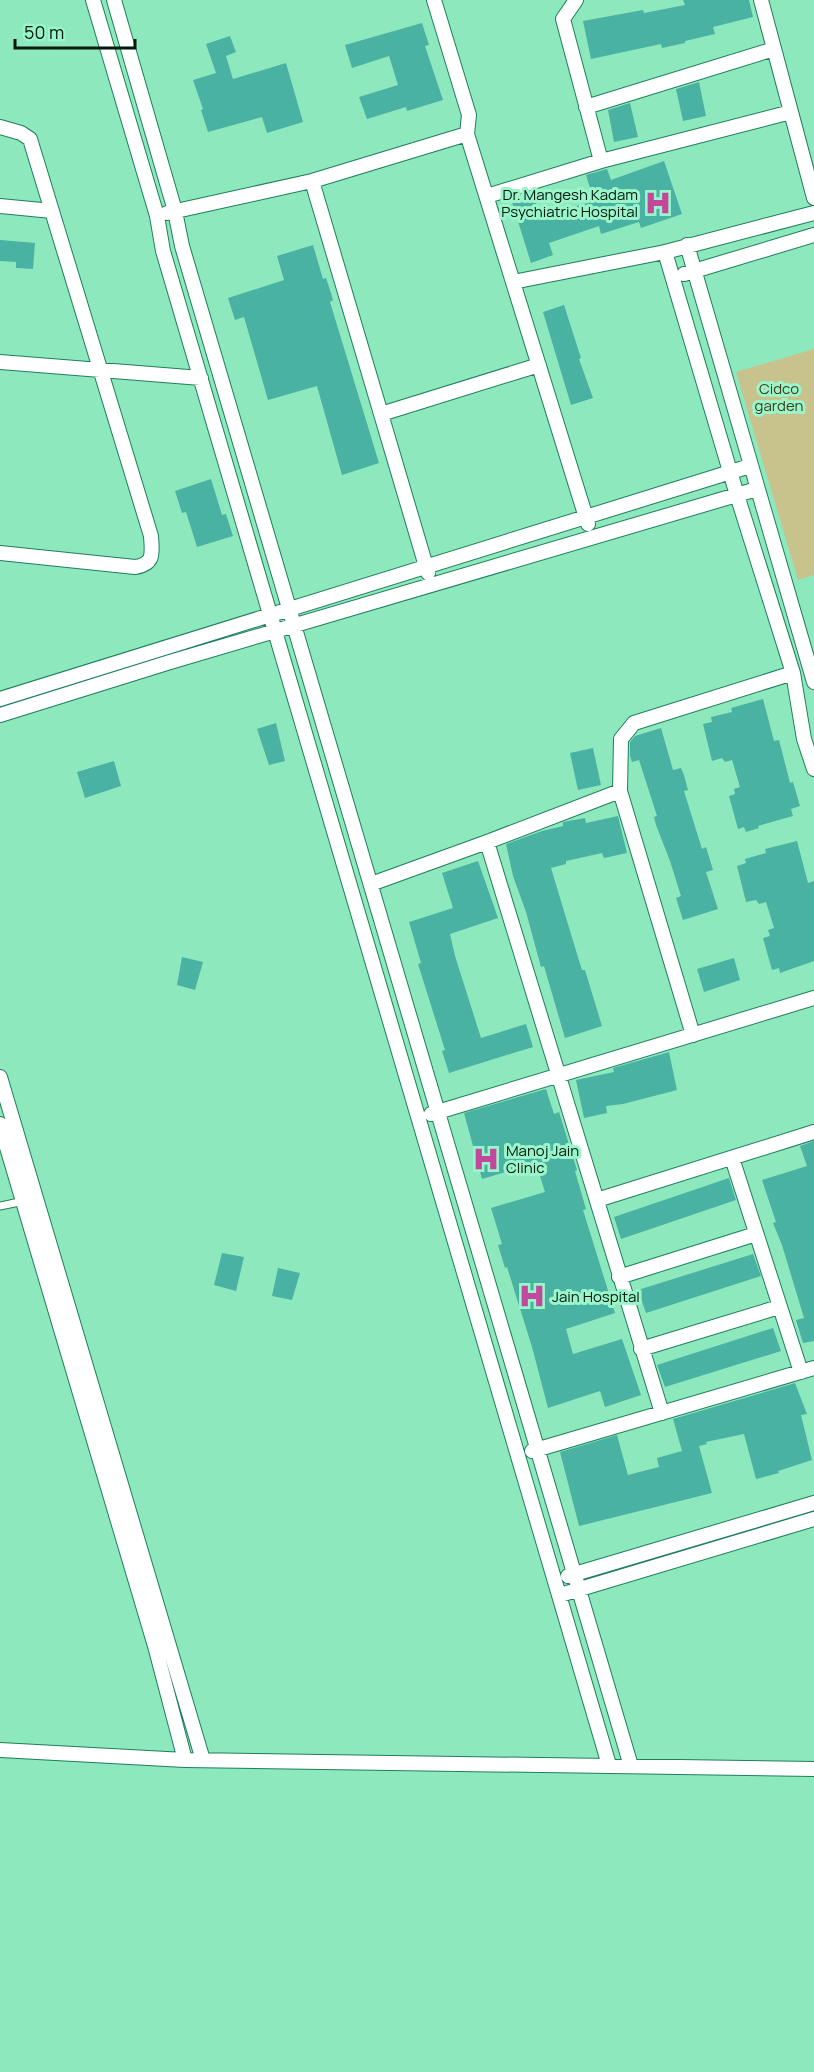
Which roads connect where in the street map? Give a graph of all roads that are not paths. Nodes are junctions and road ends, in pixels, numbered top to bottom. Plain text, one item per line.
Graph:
1 (93, 0) edge
2 (114, 0) edge
3 (434, 0) edge
4 (576, 0) edge
5 (761, 0) edge
6 (774, 49) junction
7 (586, 107) junction
8 (791, 112) junction
9 (0, 126) edge
10 (467, 134) junction
11 (601, 161) junction
12 (312, 181) junction
13 (487, 196) junction
14 (814, 198) edge
15 (0, 206) edge
16 (52, 211) junction
17 (175, 211) junction
18 (814, 213) edge
19 (157, 216) junction
20 (814, 235) edge
21 (687, 245) junction
22 (665, 252) junction
23 (693, 271) junction
24 (673, 277) junction
25 (513, 282) junction
26 (0, 362) edge
27 (539, 365) junction
28 (101, 370) junction
29 (201, 378) junction
30 (381, 414) junction
31 (750, 466) junction
32 (730, 472) junction
33 (757, 489) junction
34 (737, 495) junction
35 (586, 517) junction
36 (592, 538) junction
37 (0, 553) edge
38 (426, 567) junction
39 (432, 585) junction
40 (290, 609) junction
41 (271, 615) junction
42 (295, 626) junction
43 (275, 631) junction
44 (793, 673) junction
45 (814, 684) edge
46 (795, 688) junction
47 (0, 699) edge
48 (814, 706) edge
49 (800, 710) junction
50 (0, 715) edge
51 (814, 769) edge
52 (620, 791) junction
53 (348, 805) junction
54 (328, 810) junction
55 (488, 842) junction
56 (371, 884) junction
57 (813, 1001) edge
58 (693, 1035) junction
59 (559, 1075) junction
60 (0, 1077) edge
61 (438, 1112) junction
62 (419, 1117) junction
63 (0, 1124) edge
64 (814, 1132) edge
65 (732, 1158) junction
66 (30, 1199) junction
67 (597, 1200) junction
68 (0, 1206) edge
69 (756, 1234) junction
70 (619, 1277) junction
71 (779, 1307) junction
72 (641, 1349) junction
73 (807, 1370) edge
74 (662, 1413) junction
75 (538, 1450) junction
76 (518, 1456) junction
77 (814, 1503) edge
78 (814, 1519) edge
79 (575, 1574) junction
80 (555, 1580) junction
81 (580, 1589) junction
82 (560, 1595) junction
83 (0, 1750) edge
84 (185, 1760) junction
85 (202, 1760) junction
86 (609, 1765) junction
87 (631, 1766) junction
88 (814, 1769) edge

1 - 19 street
2 - 17 street
3 - 10 street
4 - 7 street
5 - 6 street
6 - 7 street
6 - 8 street
7 - 11 street
8 - 11 street
8 - 14 street
9 - 16 street
10 - 12 street
10 - 13 street
11 - 13 street
12 - 17 street
12 - 30 street
13 - 25 street
15 - 16 street
16 - 28 street
17 - 19 street
17 - 40 street
18 - 21 street
19 - 29 street
20 - 23 street
21 - 22 street
21 - 23 street
22 - 24 street
22 - 25 street
23 - 24 street
23 - 31 street
24 - 32 street
25 - 27 street
26 - 28 street
27 - 30 street
27 - 35 street
28 - 29 street
28 - 37 street
29 - 41 street
30 - 38 street
31 - 32 street
31 - 33 street
32 - 34 street
32 - 35 street
33 - 34 street
33 - 45 street
34 - 36 street
34 - 44 street
35 - 36 street
35 - 38 street
36 - 39 street
38 - 39 street
38 - 40 street
39 - 42 street
40 - 41 street
40 - 42 street
41 - 43 street
41 - 47 street
42 - 43 street
42 - 53 street
43 - 50 street
43 - 54 street
44 - 46 street
44 - 52 street
45 - 46 street
46 - 49 street
48 - 49 street
49 - 51 street
52 - 55 street
52 - 58 street
53 - 54 street
53 - 56 street
54 - 62 street
55 - 56 street
55 - 59 street
56 - 61 street
57 - 58 street
58 - 59 street
59 - 61 street
59 - 67 street
60 - 66 street
61 - 62 street
61 - 75 street
62 - 76 street
63 - 66 street
64 - 65 street
65 - 67 street
65 - 69 street
66 - 68 lane
66 - 84 street
66 - 85 street
67 - 70 street
69 - 70 street
69 - 71 street
70 - 72 street
71 - 72 street
71 - 73 street
72 - 74 street
73 - 74 street
74 - 75 street
75 - 76 street
75 - 79 street
76 - 80 street
77 - 79 street
78 - 81 street
79 - 80 street
79 - 81 street
80 - 82 street
81 - 82 street
81 - 87 street
82 - 86 street
83 - 84 street
84 - 85 street
85 - 86 street
86 - 87 street
87 - 88 street

